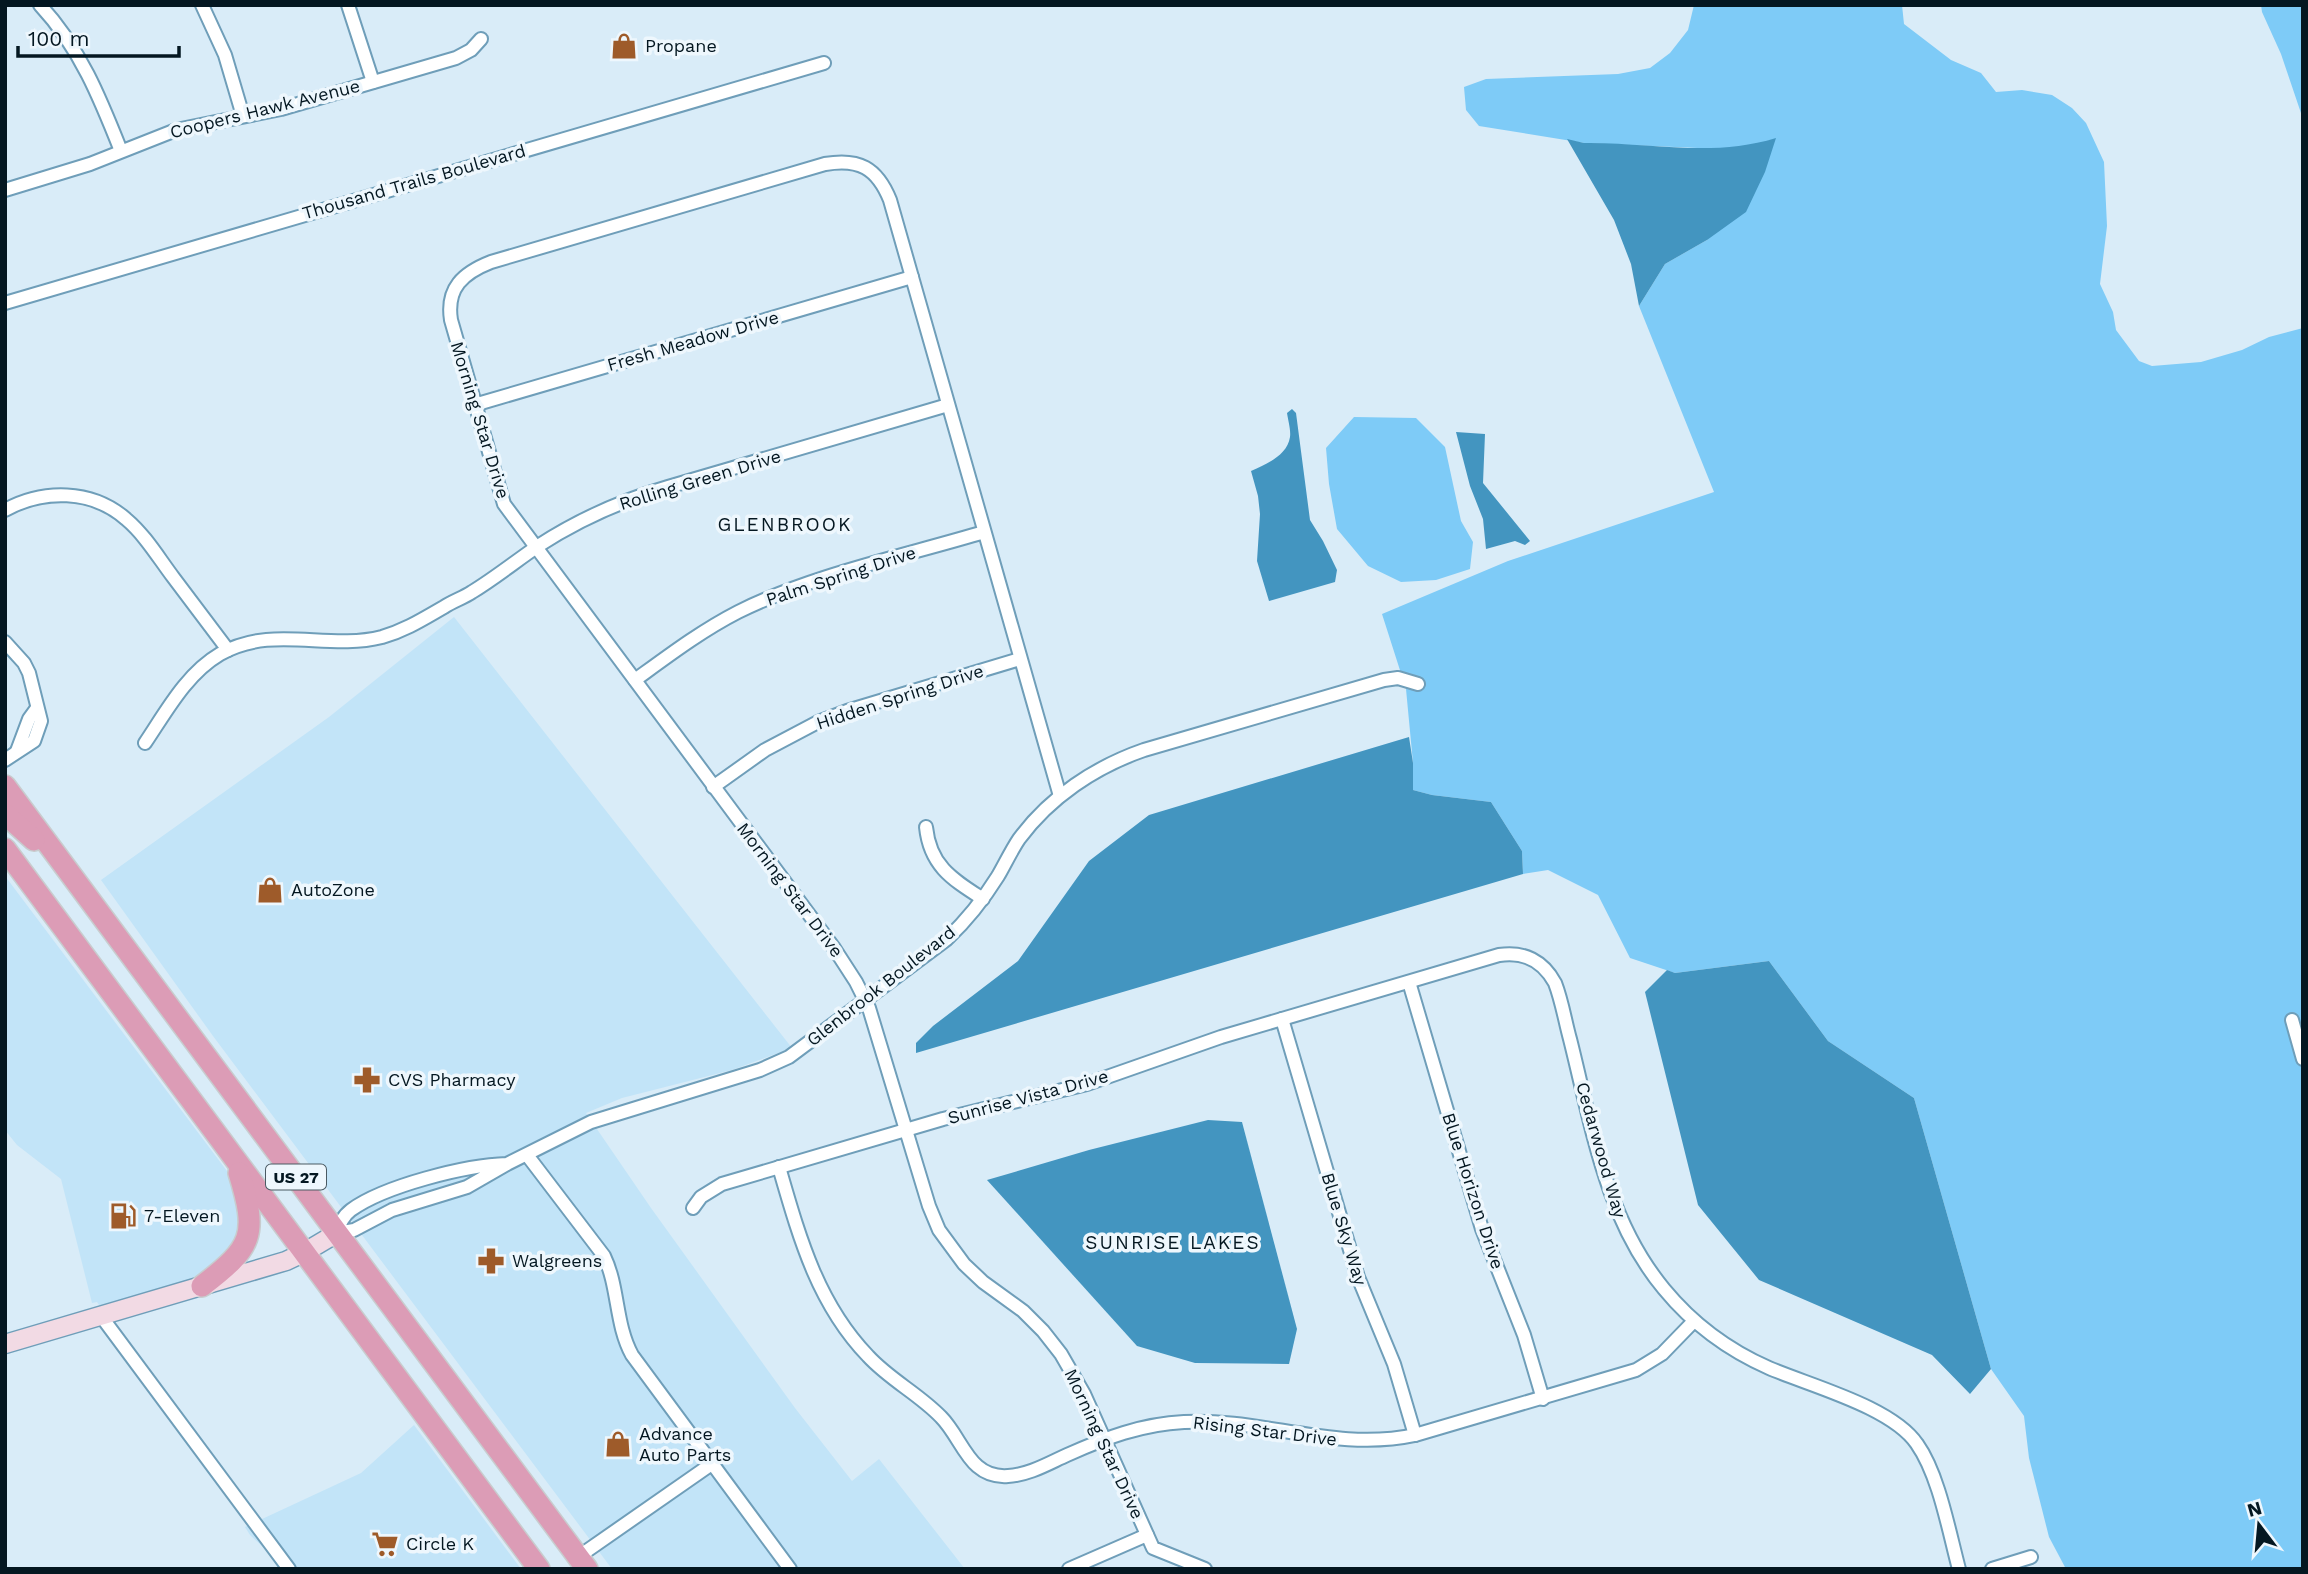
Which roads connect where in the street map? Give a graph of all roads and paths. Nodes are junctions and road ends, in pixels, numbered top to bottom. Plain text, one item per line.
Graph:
1 (40, 5) edge
2 (202, 5) edge
3 (348, 5) edge
4 (481, 39) dead end
5 (824, 63) dead end
6 (373, 82) junction
7 (243, 116) junction
8 (121, 151) junction
9 (5, 190) edge
10 (912, 278) junction
11 (439, 285) dead end
12 (453, 291) junction
13 (5, 303) edge
14 (474, 405) junction
15 (948, 405) junction
16 (5, 510) edge
17 (984, 532) junction
18 (536, 547) junction
19 (5, 642) edge
20 (228, 650) junction
21 (1020, 659) junction
22 (635, 680) junction
23 (1418, 684) dead end
24 (145, 743) dead end
25 (5, 760) edge
26 (5, 786) edge
27 (713, 787) junction
28 (1060, 796) junction
29 (5, 814) edge
30 (926, 827) dead end
31 (5, 849) edge
32 (64, 867) junction
33 (983, 899) junction
34 (1409, 982) junction
35 (865, 1000) junction
36 (1282, 1019) junction
37 (2292, 1020) dead end
38 (2303, 1059) edge
39 (906, 1129) junction
40 (527, 1155) junction
41 (234, 1158) junction
42 (507, 1164) junction
43 (779, 1167) junction
44 (694, 1208) dead end
45 (337, 1233) junction
46 (305, 1252) junction
47 (202, 1286) junction
48 (102, 1316) junction
49 (1694, 1321) junction
50 (5, 1344) edge
51 (1543, 1399) junction
52 (1415, 1435) junction
53 (1103, 1439) junction
54 (713, 1463) junction
55 (1147, 1535) junction
56 (2031, 1557) dead end
57 (583, 1563) edge
58 (533, 1566) edge
59 (289, 1569) edge
60 (790, 1569) edge
61 (1069, 1569) edge
62 (1205, 1569) edge
63 (1959, 1569) edge
64 (1992, 1569) edge

1 - 8 street
2 - 7 street
3 - 6 street
4 - 6 street, Coopers Hawk Avenue
5 - 13 street, Thousand Trails Boulevard
6 - 7 street, Coopers Hawk Avenue
7 - 8 street, Coopers Hawk Avenue
8 - 9 street, Coopers Hawk Avenue
10 - 12 street
10 - 14 street, Fresh Meadow Drive
10 - 15 street
11 - 12 street
12 - 14 street, Morning Star Drive
14 - 18 street, Morning Star Drive
15 - 17 street
15 - 18 street, Rolling Green Drive
16 - 20 street
17 - 21 street
17 - 22 street, Palm Spring Drive
18 - 20 street, Rolling Green Drive
18 - 22 street, Morning Star Drive
19 - 25 street
20 - 24 street, Rolling Green Drive
21 - 27 street, Hidden Spring Drive
21 - 28 street
22 - 27 street, Morning Star Drive
23 - 28 street, Glenbrook Boulevard
26 - 32 highway, US 27
27 - 35 street, Morning Star Drive
28 - 33 street, Glenbrook Boulevard
29 - 32 highway
30 - 33 street
31 - 41 highway, US 27
32 - 45 highway, US 27
33 - 35 street, Glenbrook Boulevard
34 - 36 street, Sunrise Vista Drive
34 - 49 street, Cedarwood Way
34 - 51 street, Blue Horizon Drive
35 - 39 street, Morning Star Drive
35 - 40 street, Glenbrook Boulevard
36 - 39 street, Sunrise Vista Drive
36 - 52 street, Blue Sky Way
37 - 38 street
39 - 43 street, Sunrise Vista Drive
39 - 53 street, Morning Star Drive
40 - 42 street, Glenbrook Boulevard
40 - 54 street
41 - 46 highway, US 27
41 - 47 highway
42 - 45 street, Glenbrook Boulevard
42 - 45 street
43 - 44 street, Sunrise Vista Drive
43 - 53 street, Rising Star Drive
45 - 46 main road
45 - 57 highway, US 27
46 - 47 main road
46 - 58 highway, US 27
47 - 48 main road
48 - 50 main road
48 - 59 street
49 - 51 street, Rising Star Drive
49 - 63 street, Cedarwood Way
51 - 52 street, Rising Star Drive
52 - 53 street, Rising Star Drive
53 - 55 street, Morning Star Drive
54 - 57 street
54 - 60 street
55 - 61 street
55 - 62 street
56 - 64 street

